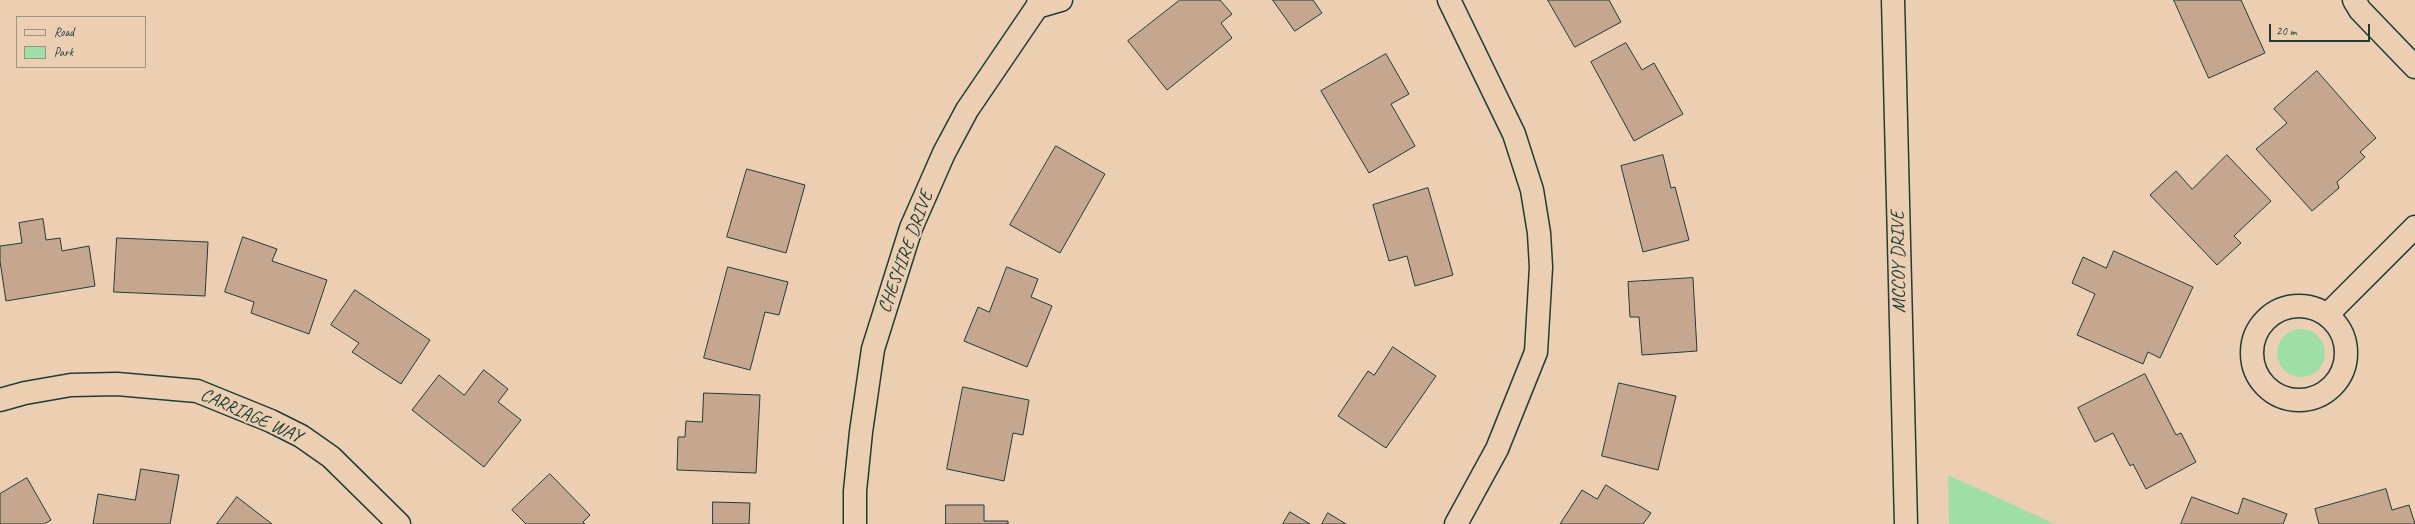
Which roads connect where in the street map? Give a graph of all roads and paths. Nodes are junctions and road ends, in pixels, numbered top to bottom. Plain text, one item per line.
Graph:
1 (1061, 0) edge
2 (1449, 0) edge
3 (1893, 0) edge
4 (2354, 0) edge
5 (1038, 4) edge
6 (2415, 67) edge
7 (2415, 227) edge
8 (2327, 315) junction
9 (0, 400) edge
10 (399, 524) edge
11 (855, 524) edge
12 (1456, 524) edge
13 (1906, 524) edge

1 - 5 street, CHESHIRE DRIVE
2 - 12 street
3 - 13 street, MCCOY DRIVE
4 - 6 street
5 - 11 street, CHESHIRE DRIVE
7 - 8 street
8 - 8 street
9 - 10 street, CARRIAGE WAY

